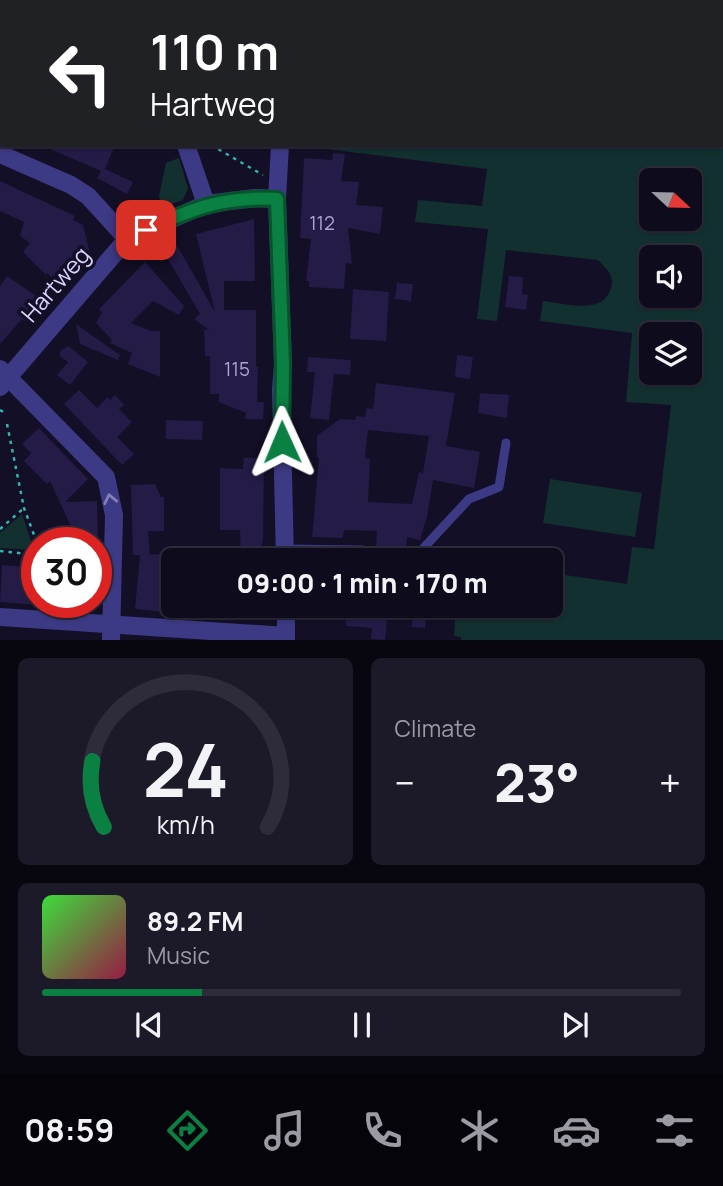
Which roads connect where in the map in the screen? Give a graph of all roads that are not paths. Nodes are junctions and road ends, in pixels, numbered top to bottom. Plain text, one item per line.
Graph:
1 (187, 147) edge
2 (280, 147) edge
3 (0, 155) edge
4 (278, 192) junction
5 (206, 204) junction
6 (127, 239) junction
7 (3, 377) edge
8 (506, 443) dead end
9 (285, 548) edge
10 (424, 548) edge
11 (0, 617) edge
12 (286, 618) edge
13 (112, 632) edge
14 (286, 638) edge

1 - 5 street
2 - 4 street
3 - 6 street
4 - 5 street, Hartweg
4 - 9 street
5 - 6 street, Hartweg
6 - 7 street, Hartweg
13 -> 7 street
8 - 10 lane
11 - 13 street
12 - 14 street
13 - 14 street

